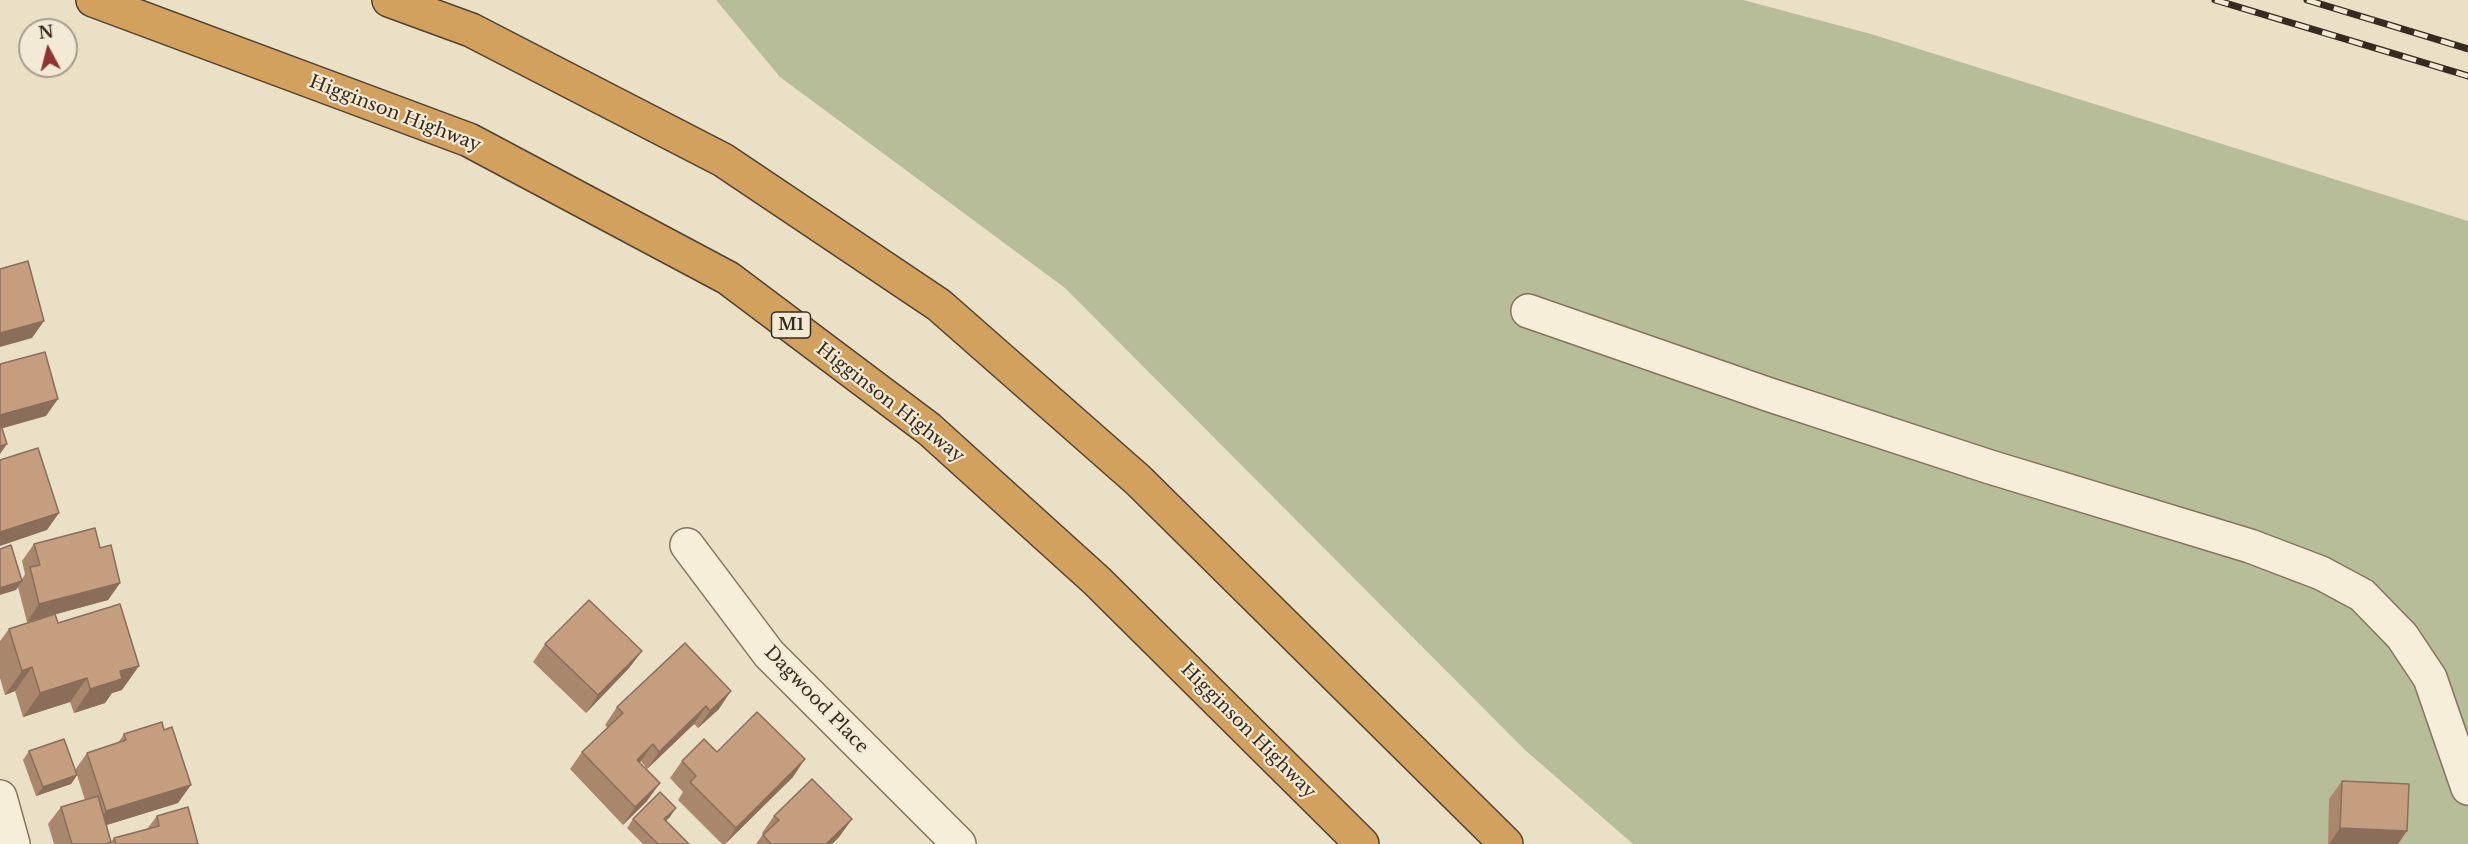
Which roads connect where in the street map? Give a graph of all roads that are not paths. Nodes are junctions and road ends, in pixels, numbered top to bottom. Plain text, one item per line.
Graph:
1 (93, 0) edge
2 (389, 0) edge
3 (1528, 311) dead end
4 (687, 545) dead end
5 (2468, 788) edge
6 (0, 797) edge
7 (13, 844) edge
8 (959, 844) edge
9 (1362, 844) edge
10 (1506, 844) edge

1 - 9 highway, Higginson Highway / M1
2 - 10 highway
3 - 5 street
4 - 8 street, Dagwood Place
6 - 7 street

